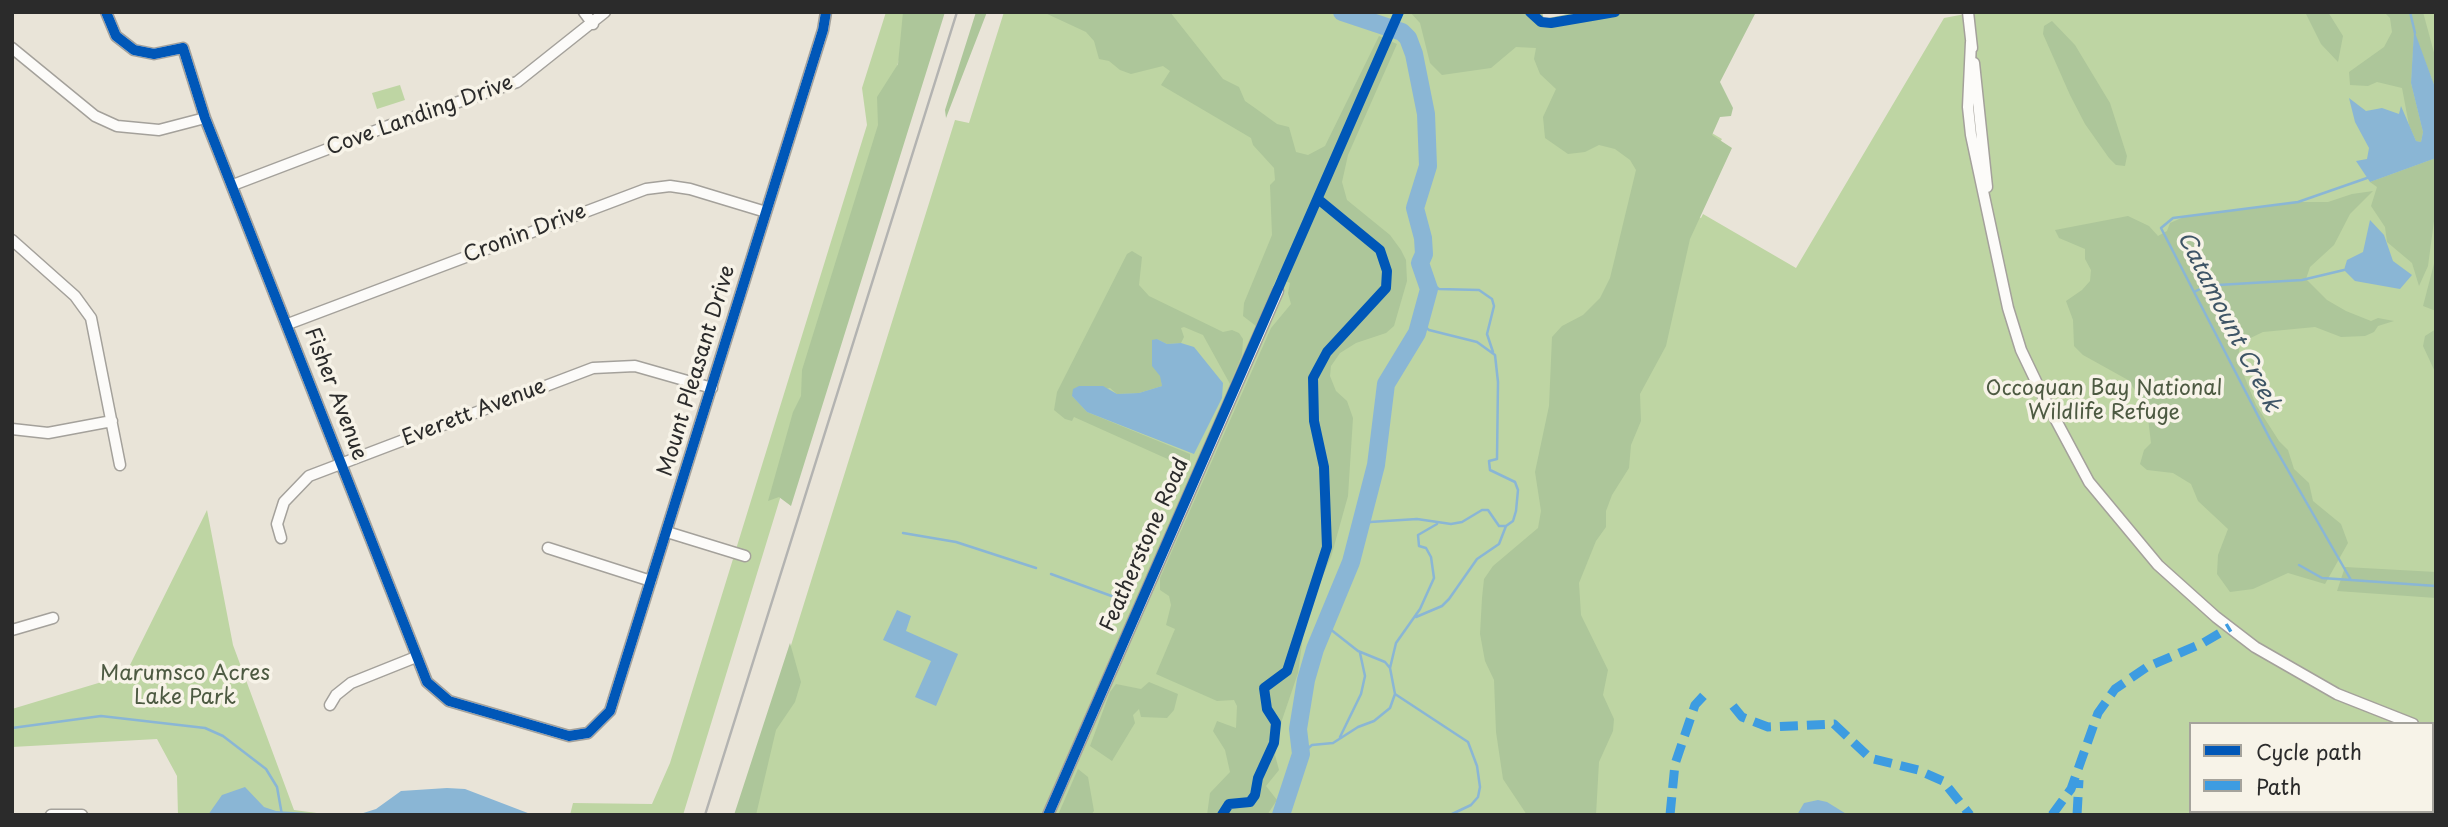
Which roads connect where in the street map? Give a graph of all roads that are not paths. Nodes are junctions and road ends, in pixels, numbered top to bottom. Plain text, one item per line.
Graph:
1 (106, 12) edge
2 (584, 12) edge
3 (605, 12) edge
4 (826, 12) edge
5 (1968, 13) edge
6 (593, 24) junction
7 (12, 48) edge
8 (205, 117) junction
9 (233, 185) junction
10 (766, 212) junction
11 (12, 240) edge
12 (1278, 291) dead end
13 (288, 324) junction
14 (712, 388) junction
15 (112, 421) junction
16 (12, 429) edge
17 (340, 464) junction
18 (120, 465) dead end
19 (667, 532) junction
20 (281, 538) dead end
21 (548, 548) dead end
22 (745, 556) dead end
23 (651, 581) junction
24 (53, 618) dead end
25 (12, 630) edge
26 (416, 657) junction
27 (330, 705) dead end
28 (2408, 722) edge
29 (589, 733) joint
30 (51, 815) edge
31 (82, 815) edge
32 (1048, 815) edge

1 - 8 street, Fisher Avenue
2 - 6 street
3 - 6 street, Cove Landing Drive
4 - 10 street, Mount Pleasant Drive
5 - 28 street
6 - 9 street, Cove Landing Drive
7 - 8 street
8 - 9 street, Fisher Avenue
9 - 13 street, Fisher Avenue
10 - 13 street, Cronin Drive
10 - 14 street, Mount Pleasant Drive
11 - 15 street
12 - 32 street, Featherstone Road
13 - 17 street, Fisher Avenue
14 - 17 street, Everett Avenue
14 - 19 street, Mount Pleasant Drive
15 - 16 street
15 - 18 street
17 - 20 street, Everett Avenue
17 - 26 street, Fisher Avenue
19 - 22 street
19 - 23 street, Mount Pleasant Drive
21 - 23 street
23 - 29 street, Mount Pleasant Drive
24 - 25 street
26 - 27 street
26 - 29 street, Fisher Avenue
30 - 31 street

